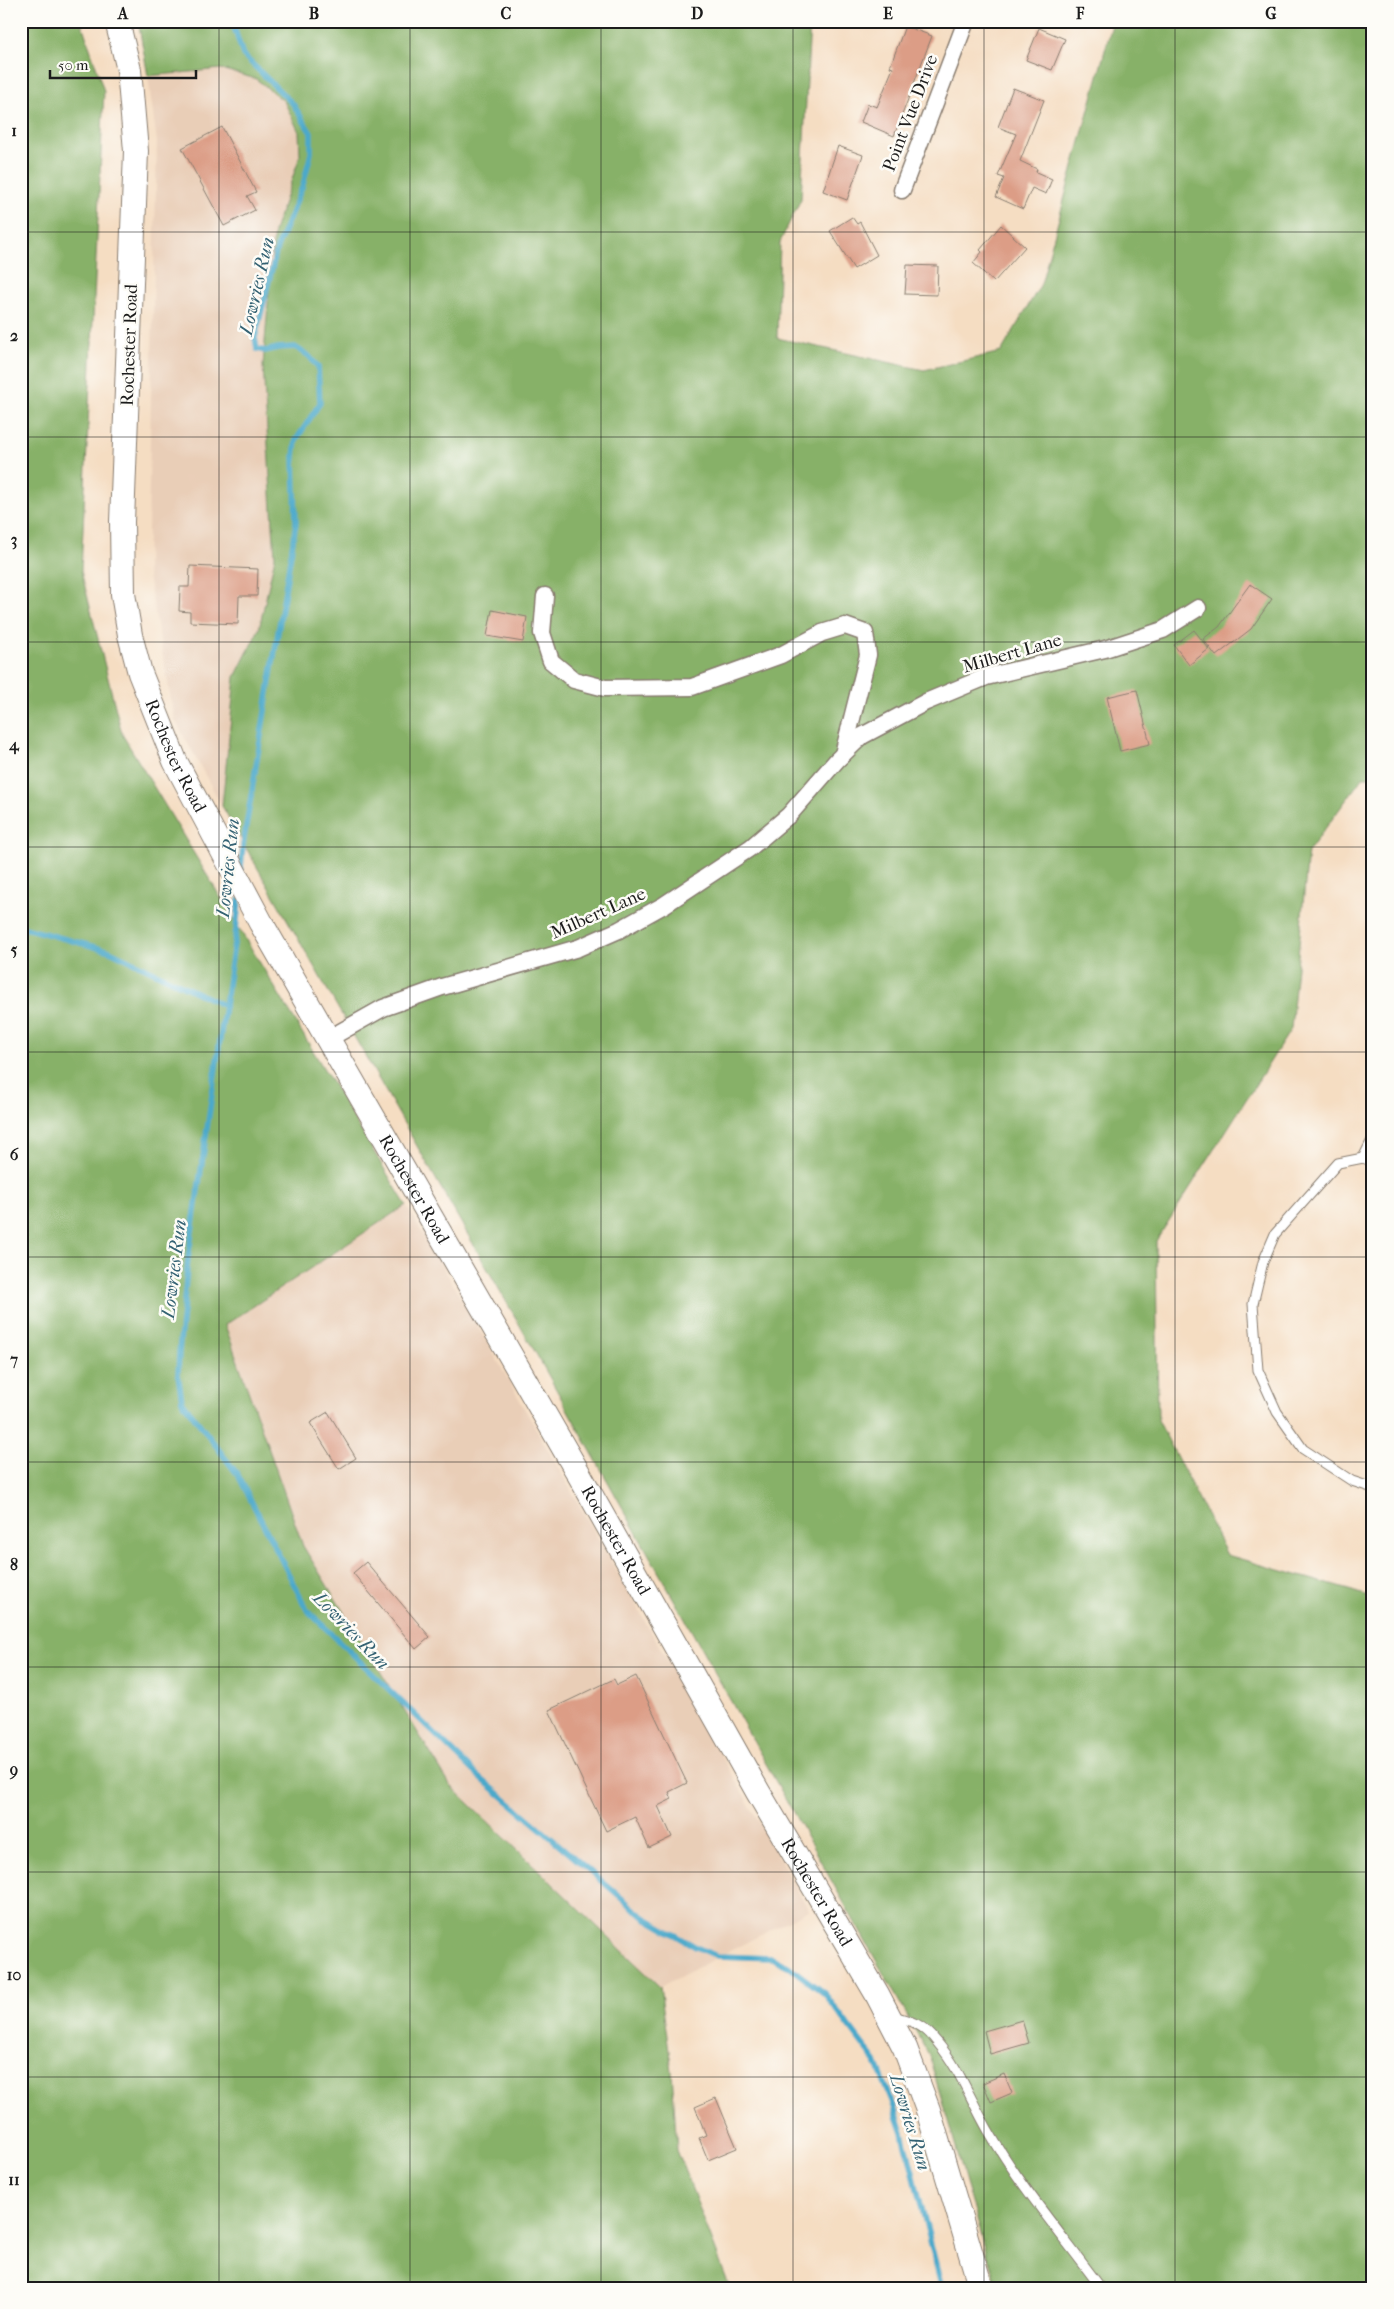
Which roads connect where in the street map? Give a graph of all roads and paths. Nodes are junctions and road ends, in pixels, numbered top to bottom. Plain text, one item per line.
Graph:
1 (117, 21) edge
2 (966, 21) edge
3 (902, 190) dead end
4 (545, 596) dead end
5 (1198, 608) dead end
6 (843, 754) junction
7 (328, 1039) junction
8 (1373, 1138) edge
9 (1363, 1158) junction
10 (1373, 1162) edge
11 (1373, 1488) edge
12 (888, 2014) junction
13 (981, 2288) edge
14 (1101, 2288) edge

1 - 7 street, Rochester Road
2 - 3 street, Point Vue Drive
4 - 6 street, Milbert Lane
5 - 6 street, Milbert Lane
6 - 7 street, Milbert Lane
7 - 12 street, Rochester Road
8 - 9 lane
9 - 10 lane
9 - 11 lane
12 - 13 street, Rochester Road
12 - 14 lane

